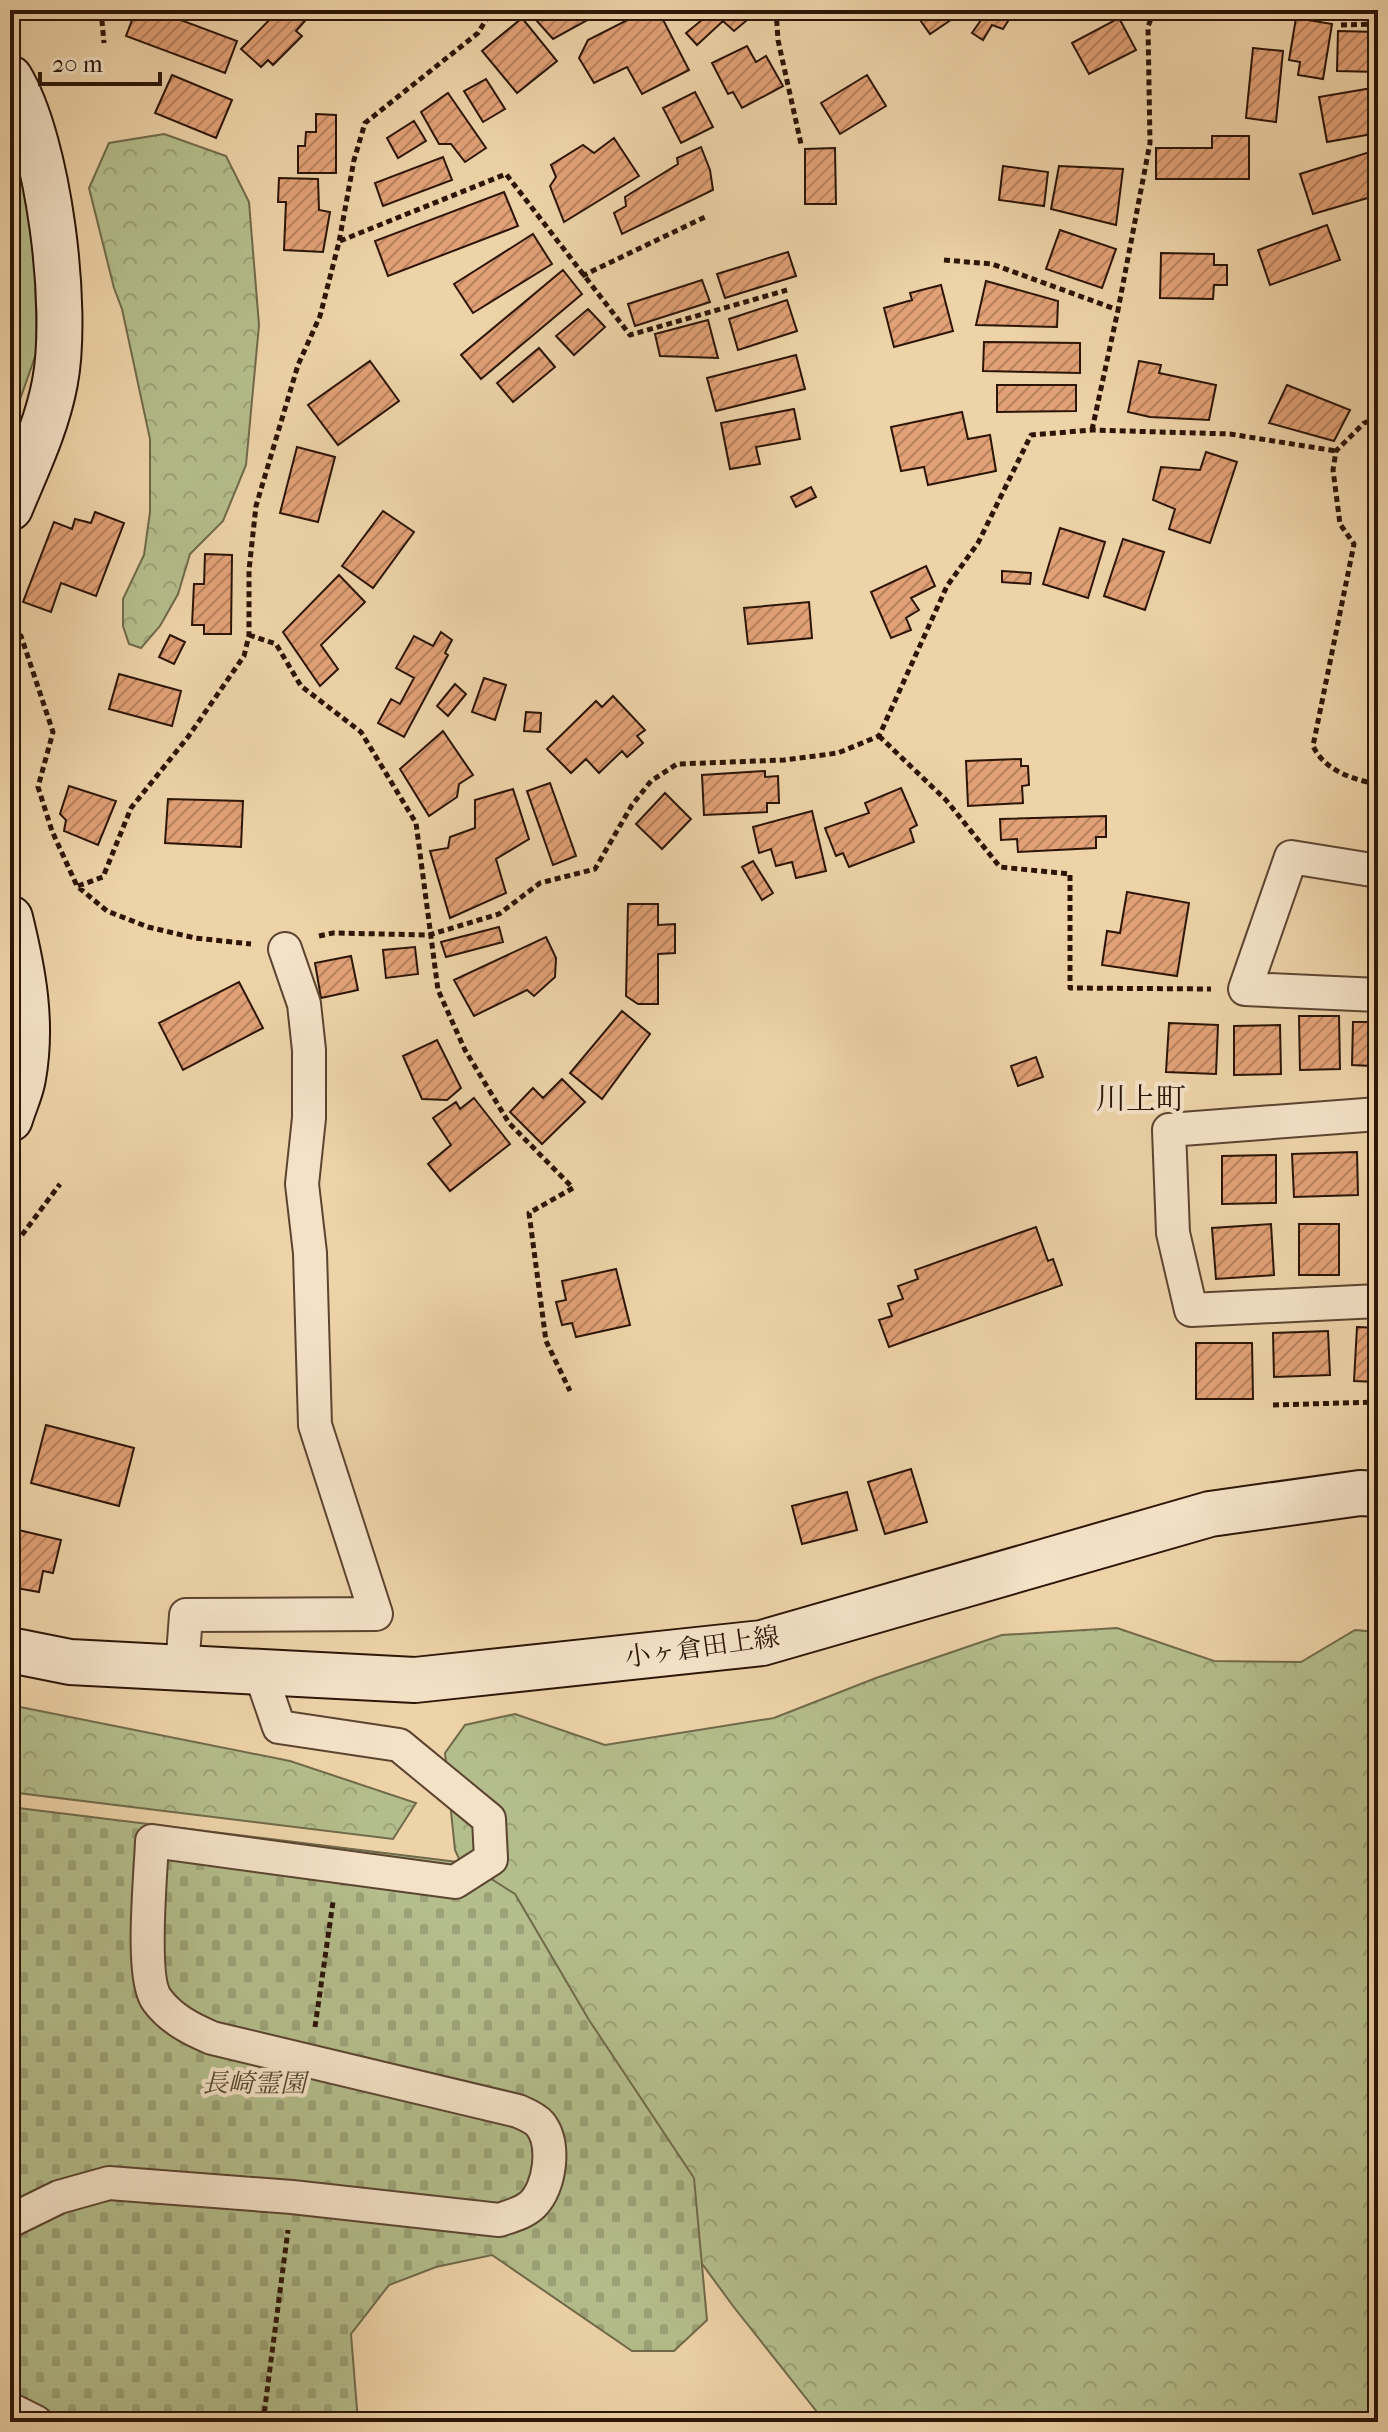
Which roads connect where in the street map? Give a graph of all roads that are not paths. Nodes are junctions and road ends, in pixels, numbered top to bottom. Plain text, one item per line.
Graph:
1 (10, 78) edge
2 (10, 508) edge
3 (1378, 871) edge
4 (10, 918) edge
5 (285, 949) road end
6 (1378, 995) edge
7 (1378, 1114) edge
8 (10, 1119) edge
9 (1378, 1301) edge
10 (1378, 1494) edge
11 (10, 1650) edge
12 (182, 1669) junction
13 (260, 1672) junction
14 (10, 2221) edge
15 (10, 2409) edge
16 (36, 2422) edge

1 - 2 main road
3 - 6 street
4 - 8 main road
5 - 12 street
7 - 9 street
10 - 13 main road, 小ヶ倉田上線
11 - 12 main road, 小ヶ倉田上線
12 - 13 main road, 小ヶ倉田上線
13 - 14 street
15 - 16 street

